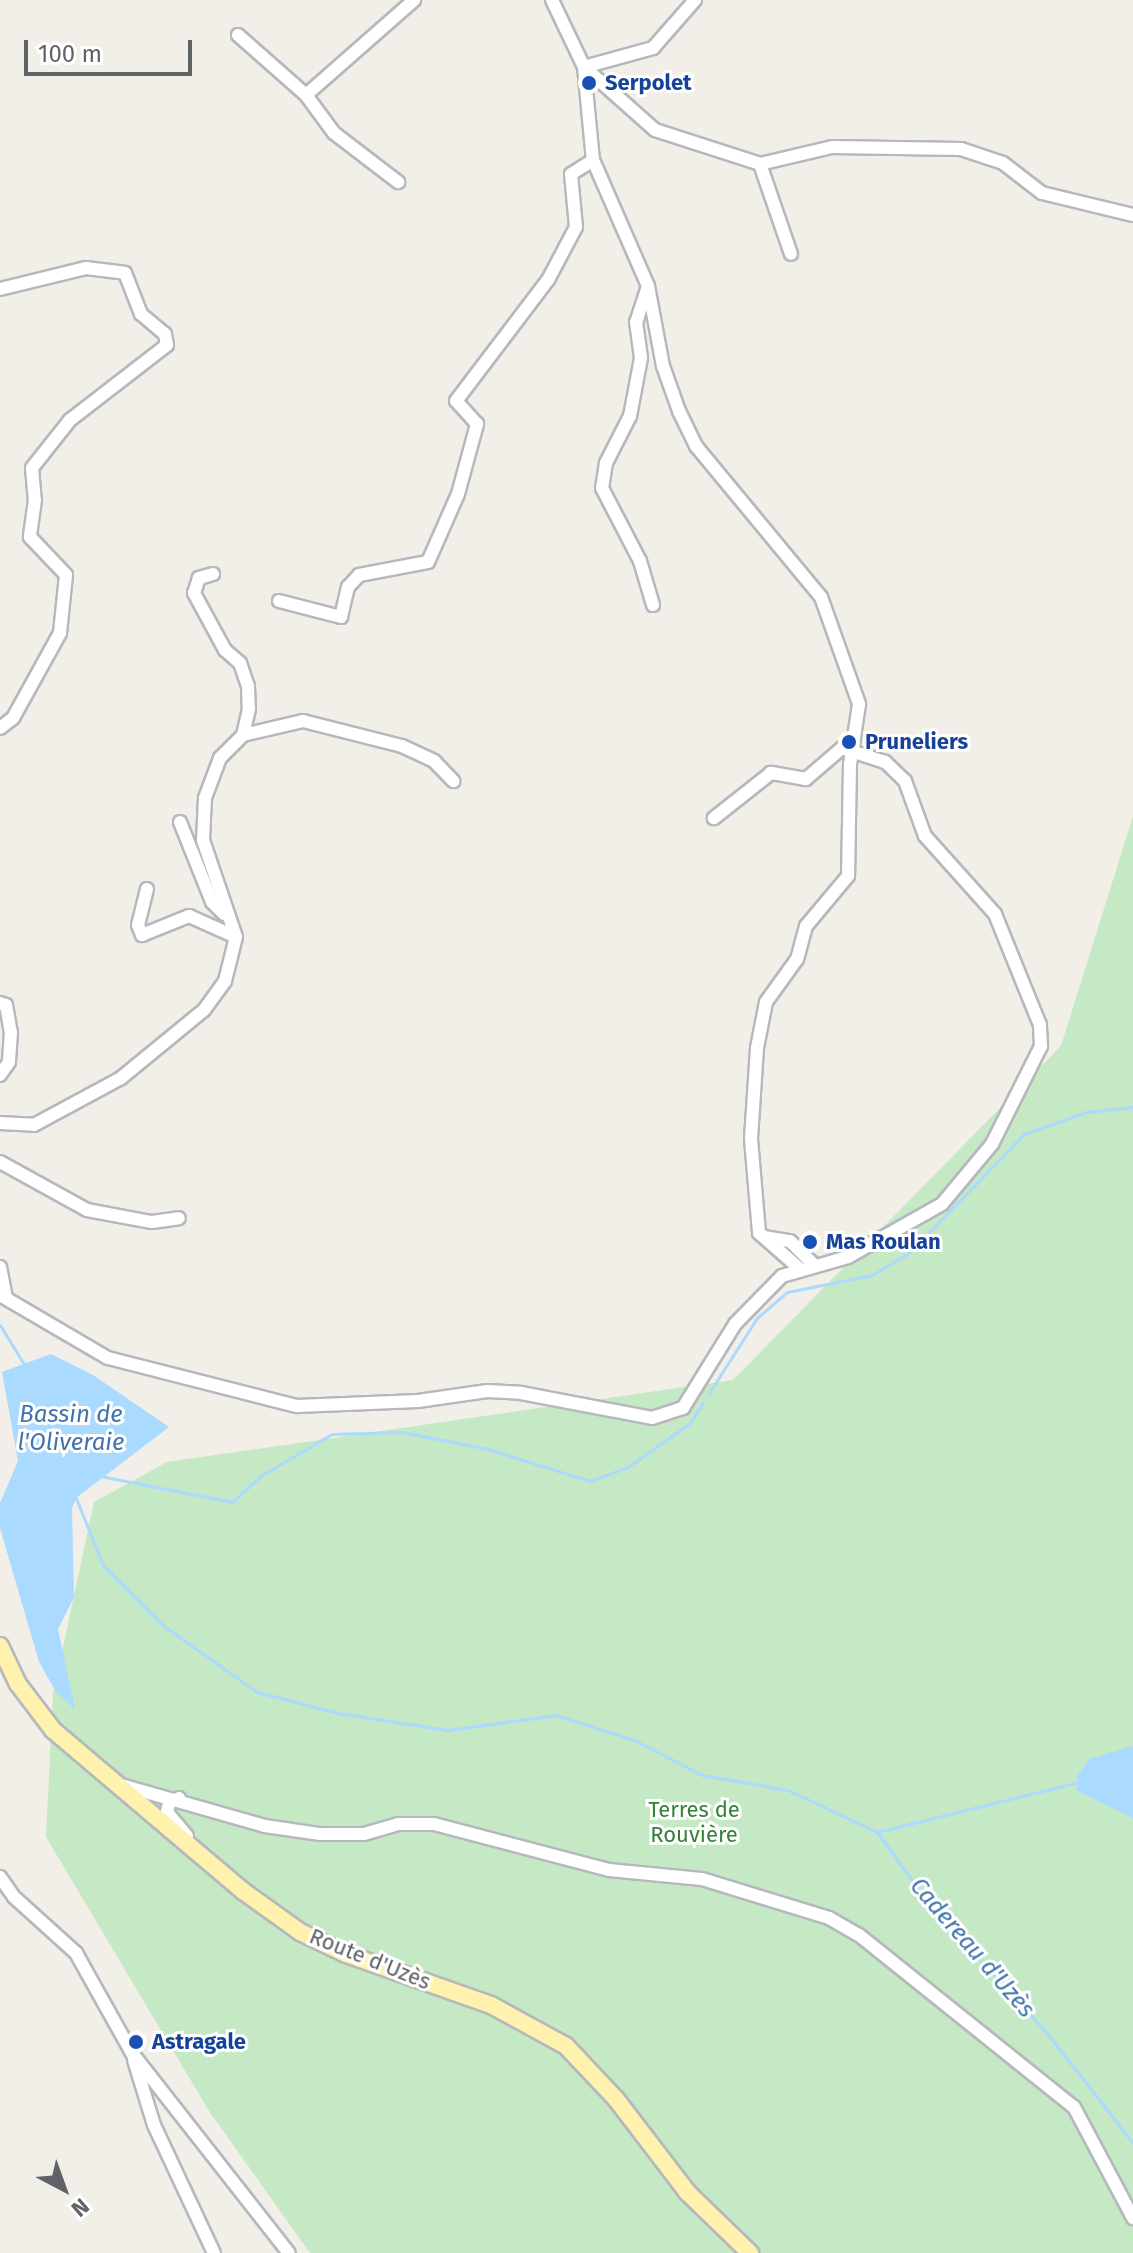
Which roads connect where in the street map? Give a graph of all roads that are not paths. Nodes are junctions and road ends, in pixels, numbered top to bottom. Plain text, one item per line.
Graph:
1 (414, 0) edge
2 (552, 0) edge
3 (695, 0) edge
4 (238, 35) dead end
5 (584, 67) junction
6 (306, 95) junction
7 (593, 160) junction
8 (760, 164) junction
9 (398, 182) dead end
10 (1133, 215) edge
11 (791, 254) dead end
12 (648, 286) junction
13 (0, 289) edge
14 (213, 574) dead end
15 (279, 601) dead end
16 (653, 605) dead end
17 (0, 728) edge
18 (243, 735) junction
19 (852, 749) junction
20 (453, 781) dead end
21 (714, 818) dead end
22 (180, 822) dead end
23 (147, 889) dead end
24 (226, 916) junction
25 (236, 937) junction
26 (0, 1003) edge
27 (0, 1075) edge
28 (0, 1123) edge
29 (0, 1162) edge
30 (179, 1218) dead end
31 (806, 1266) junction
32 (0, 1267) edge
33 (3, 1296) edge
34 (0, 1646) edge
35 (114, 1783) junction
36 (158, 1792) junction
37 (179, 1798) junction
38 (141, 1807) junction
39 (204, 1859) junction
40 (0, 1877) edge
41 (132, 2053) junction
42 (1133, 2218) edge
43 (214, 2253) edge
44 (289, 2253) edge
45 (750, 2253) edge

1 - 6 street
2 - 5 street
3 - 5 street
4 - 6 street
5 - 7 street
5 - 8 street
6 - 9 street
7 - 12 street
7 - 15 street
8 - 10 street
8 - 11 street
12 - 16 street
12 - 19 street
13 - 17 street
14 - 18 street
18 - 20 street
18 - 24 street
19 - 21 street
19 - 31 street
19 - 31 street
22 - 24 street
23 - 25 street
24 - 25 street
25 - 28 street
26 - 27 street
29 - 30 street
31 - 33 street
32 - 33 street
34 - 35 main road, Route d'Uzès
35 - 36 street
35 - 38 main road, Route d'Uzès
36 - 37 street
36 - 38 street
37 - 38 street
37 - 39 street
37 - 42 street
38 - 39 main road, Route d'Uzès
39 - 45 main road, Route d'Uzès
40 - 41 street
41 - 43 street
41 - 44 street

